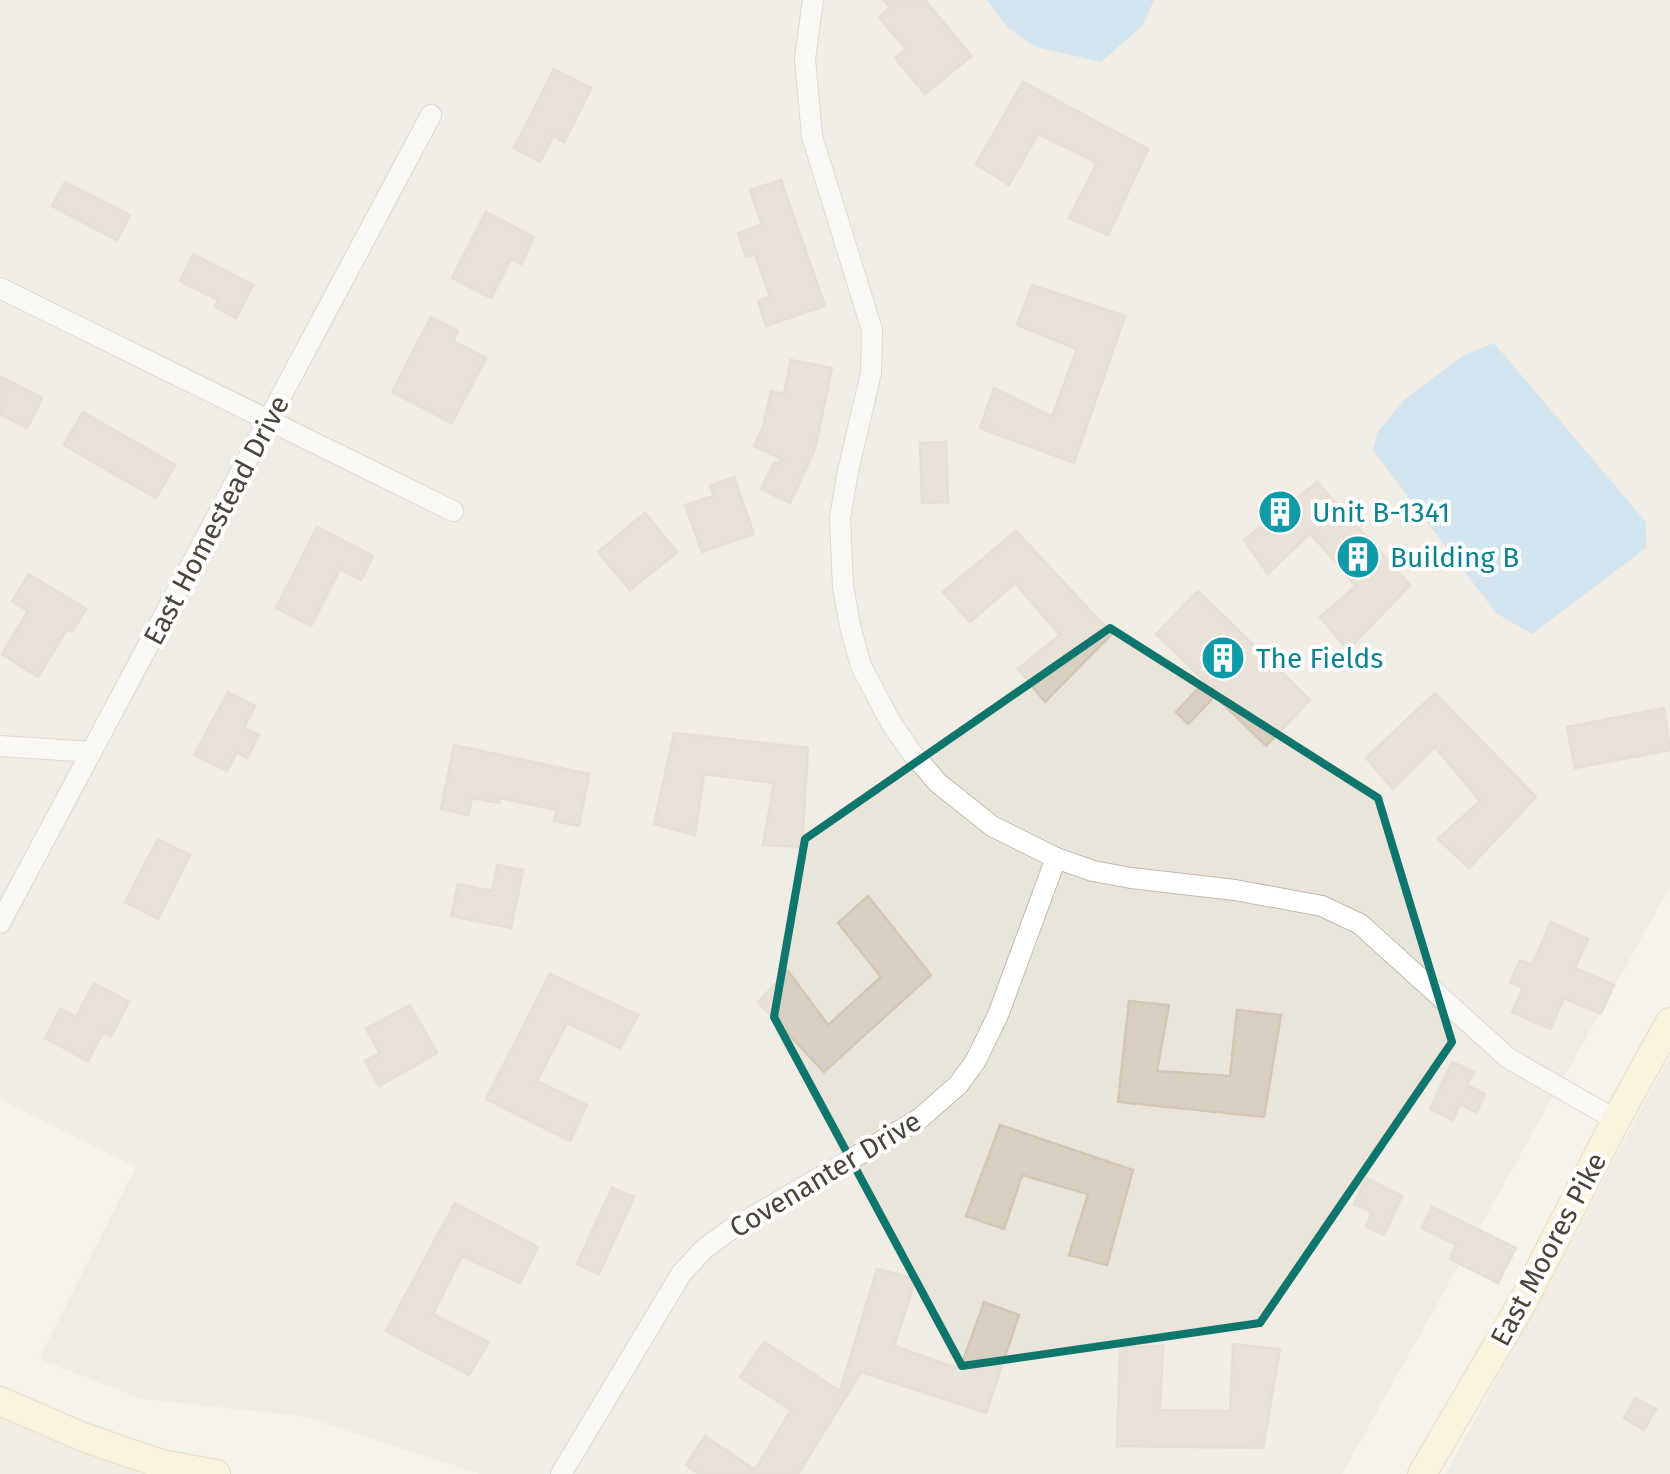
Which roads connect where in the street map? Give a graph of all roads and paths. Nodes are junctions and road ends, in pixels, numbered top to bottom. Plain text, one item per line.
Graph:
1 (813, 0) edge
2 (431, 116) dead end
3 (0, 288) edge
4 (269, 420) junction
5 (453, 511) dead end
6 (0, 746) edge
7 (92, 752) junction
8 (1056, 858) junction
9 (0, 923) edge
10 (1670, 1022) edge
11 (1616, 1120) junction
12 (0, 1400) edge
13 (159, 1469) edge
14 (216, 1474) edge
15 (561, 1474) edge
16 (1422, 1474) edge

1 - 8 street
2 - 4 street, East Homestead Drive
3 - 4 street
4 - 5 street
4 - 7 street, East Homestead Drive
6 - 7 street
7 - 9 street, East Homestead Drive
8 - 11 street
8 - 15 street, Covenanter Drive
10 - 11 main road, East Moores Pike
11 - 16 main road, East Moores Pike
12 - 13 main road
13 - 14 main road

